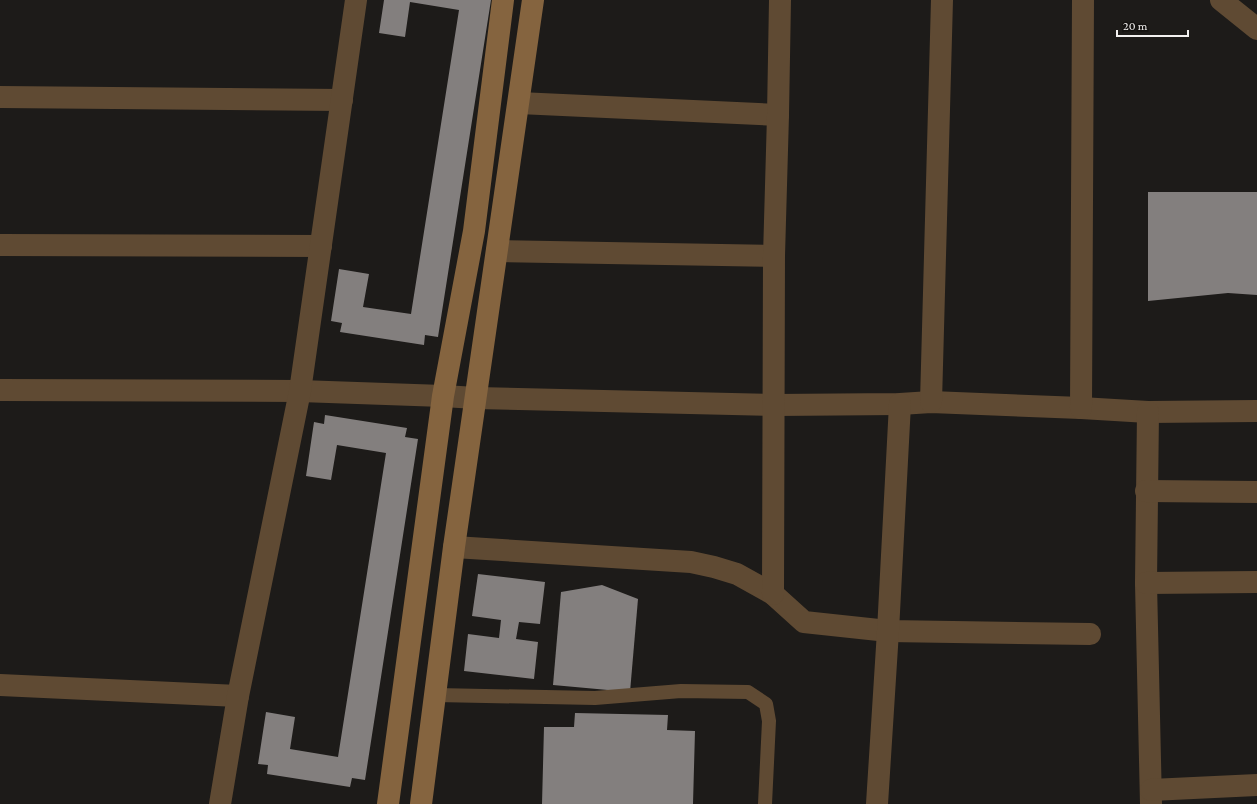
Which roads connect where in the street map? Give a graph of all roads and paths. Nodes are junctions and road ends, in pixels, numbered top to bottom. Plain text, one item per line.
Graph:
1 (356, 0) edge
2 (503, 0) edge
3 (533, 0) edge
4 (780, 0) edge
5 (942, 0) edge
6 (1083, 0) edge
7 (1220, 0) edge
8 (1257, 29) edge
9 (0, 98) edge
10 (342, 100) junction
11 (518, 103) junction
12 (778, 115) junction
13 (0, 245) edge
14 (321, 246) junction
15 (497, 251) junction
16 (774, 256) junction
17 (0, 390) edge
18 (300, 391) junction
19 (443, 396) junction
20 (476, 398) junction
21 (931, 402) junction
22 (900, 404) junction
23 (774, 405) junction
24 (1081, 408) junction
25 (1257, 411) edge
26 (1148, 412) junction
27 (1146, 492) junction
28 (1257, 492) edge
29 (454, 547) junction
30 (1257, 582) edge
31 (1146, 583) junction
32 (773, 594) junction
33 (888, 631) junction
34 (1090, 634) dead end
35 (0, 685) edge
36 (436, 695) junction
37 (238, 696) junction
38 (1257, 785) edge
39 (1151, 797) edge
40 (220, 804) edge
41 (388, 804) edge
42 (422, 804) edge
43 (764, 804) edge
44 (877, 804) edge

1 - 10 street
2 - 19 street
3 - 11 street
4 - 12 street
5 - 21 street
6 - 24 street
7 - 8 street
9 - 10 street
10 - 14 street
11 - 12 street
11 - 15 street
12 - 16 street
13 - 14 street
14 - 18 street
15 - 16 street
15 - 20 street
16 - 23 street
17 - 18 street
18 - 19 street
18 - 37 street
19 - 20 street
19 - 41 street
20 - 23 street
20 - 29 street
21 - 22 street
21 - 24 street
22 - 23 street
22 - 33 street
23 - 32 street
24 - 26 street
25 - 26 street
26 - 27 street
27 - 28 street
27 - 31 street
29 - 32 street
29 - 36 street
30 - 31 street
31 - 39 street
32 - 33 street
33 - 34 street
33 - 44 street
35 - 37 street
36 - 42 street
36 - 43 lane
37 - 40 street
38 - 39 street

